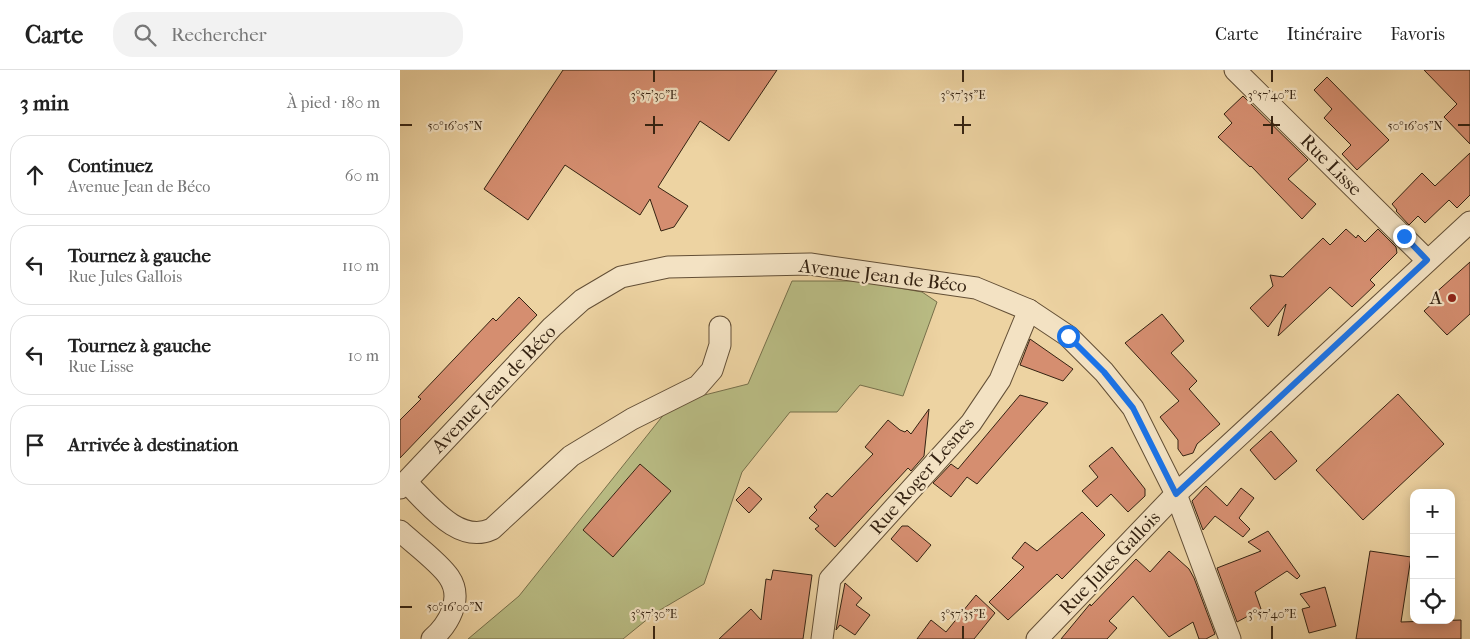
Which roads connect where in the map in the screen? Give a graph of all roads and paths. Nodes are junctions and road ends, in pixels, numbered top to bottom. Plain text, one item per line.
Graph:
1 (1235, 70) edge
2 (1470, 222) edge
3 (1427, 260) junction
4 (1029, 310) junction
5 (720, 327) dead end
6 (403, 485) edge
7 (1176, 494) junction
8 (400, 531) edge
9 (432, 639) edge
10 (822, 639) edge
11 (1037, 639) edge
12 (1230, 639) edge

1 - 3 street, Rue Lisse
2 - 3 street, Rue Jules Gallois
3 - 7 street, Rue Jules Gallois
4 - 6 street, Avenue Jean de Béco
4 - 7 street, Avenue Jean de Béco
4 - 10 street, Rue Roger Lesnes
5 - 6 street
7 - 11 street, Rue Jules Gallois
7 - 12 street, Avenue Jean de Béco
8 - 9 street

